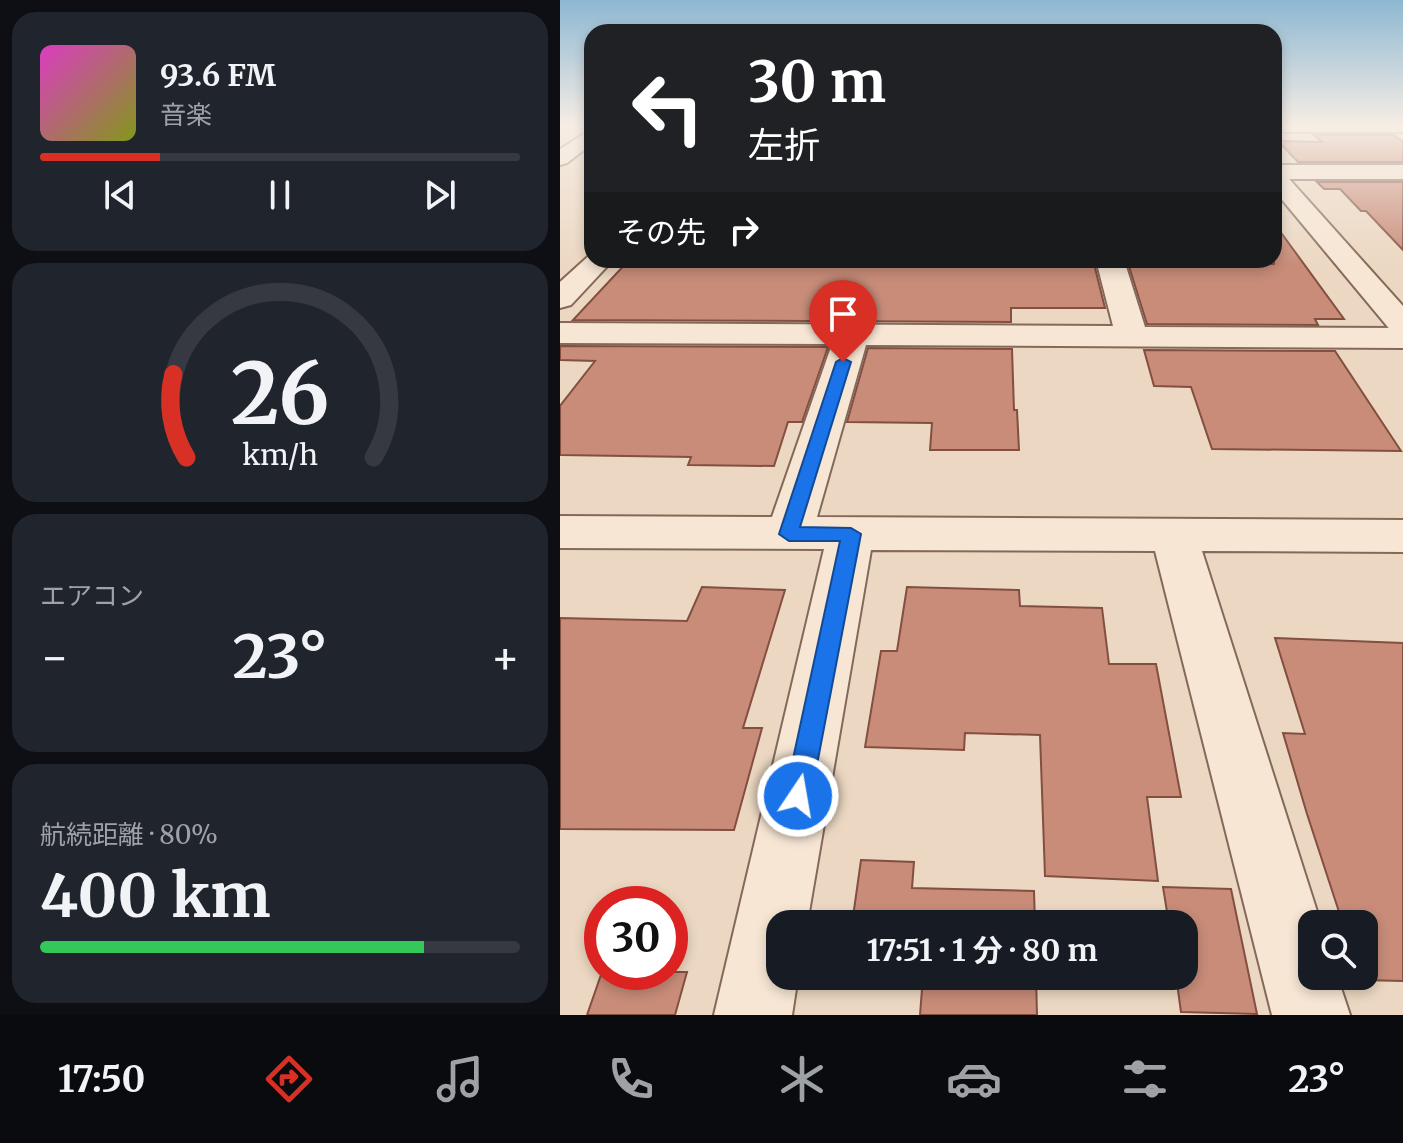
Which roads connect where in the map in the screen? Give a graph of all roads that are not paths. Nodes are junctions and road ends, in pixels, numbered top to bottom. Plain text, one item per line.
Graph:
1 (1403, 172) edge
2 (1282, 174) edge
3 (1282, 183) edge
4 (591, 268) edge
5 (1112, 268) edge
6 (560, 299) edge
7 (1403, 325) edge
8 (560, 333) edge
9 (852, 335) junction
10 (1132, 337) junction
11 (1403, 338) edge
12 (560, 532) edge
13 (789, 534) junction
14 (851, 534) junction
15 (1174, 535) junction
16 (1403, 536) edge
17 (753, 1015) edge
18 (1311, 1015) edge

1 - 2 street
3 - 7 street
4 - 6 street
5 - 10 street
8 - 9 street
9 - 10 street
9 - 13 street
10 - 11 street
12 - 13 street
13 - 14 street
14 - 15 street
14 - 17 street
15 - 16 street
15 - 18 street

